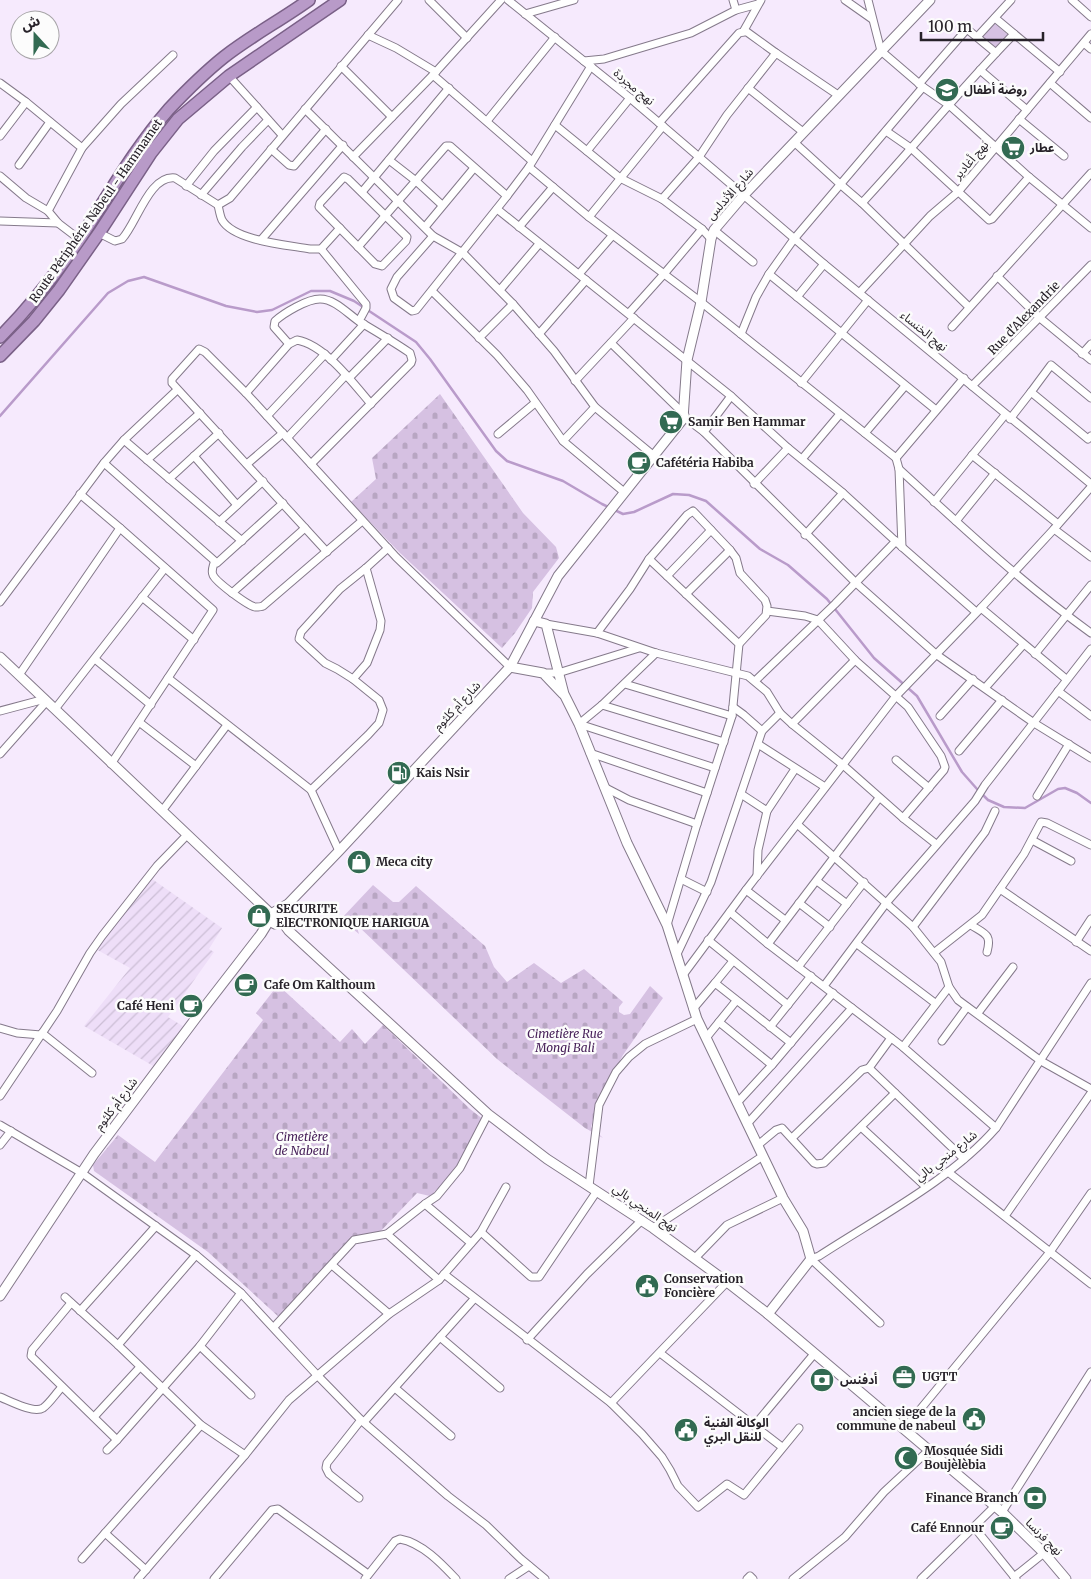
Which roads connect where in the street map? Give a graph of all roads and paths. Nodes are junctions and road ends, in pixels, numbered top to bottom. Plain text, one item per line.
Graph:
1 (309, 0) edge
2 (340, 0) edge
3 (398, 0) edge
4 (429, 0) edge
5 (500, 0) edge
6 (508, 0) edge
7 (574, 0) edge
8 (732, 0) edge
9 (846, 0) edge
10 (868, 0) edge
11 (930, 0) edge
12 (1011, 0) edge
13 (1072, 0) edge
14 (759, 2) edge
15 (736, 10) junction
16 (525, 14) junction
17 (1091, 17) edge
18 (995, 18) junction
19 (872, 19) junction
20 (743, 32) junction
21 (1014, 34) junction
22 (1091, 34) edge
23 (368, 35) junction
24 (977, 37) junction
25 (467, 38) junction
26 (555, 38) junction
27 (1084, 43) junction
28 (1091, 49) edge
29 (881, 51) junction
30 (776, 53) junction
31 (996, 53) junction
32 (173, 55) dead end
33 (584, 61) junction
34 (340, 66) junction
35 (591, 66) junction
36 (980, 70) junction
37 (1060, 72) junction
38 (435, 73) junction
39 (229, 76) junction
40 (0, 83) edge
41 (1050, 83) junction
42 (921, 86) junction
43 (449, 88) junction
44 (748, 88) junction
45 (838, 95) junction
46 (630, 98) junction
47 (26, 102) junction
48 (949, 105) junction
49 (257, 107) junction
50 (305, 109) junction
51 (1027, 110) junction
52 (392, 117) junction
53 (1091, 118) edge
54 (1019, 119) junction
55 (268, 120) junction
56 (486, 121) junction
57 (50, 122) junction
58 (555, 124) junction
59 (661, 125) junction
60 (326, 129) junction
61 (886, 131) junction
62 (803, 132) junction
63 (282, 135) junction
64 (0, 136) edge
65 (794, 142) junction
66 (343, 145) junction
67 (82, 148) junction
68 (995, 148) junction
69 (271, 149) junction
70 (912, 149) junction
71 (587, 151) junction
72 (1064, 156) dead end
73 (353, 157) junction
74 (699, 157) junction
75 (389, 160) junction
76 (531, 164) junction
77 (19, 165) dead end
78 (474, 168) junction
79 (1091, 173) edge
80 (0, 176) edge
81 (1029, 177) junction
82 (375, 178) junction
83 (620, 178) junction
84 (416, 181) junction
85 (840, 184) junction
86 (186, 186) junction
87 (553, 188) junction
88 (362, 192) junction
89 (958, 192) junction
90 (201, 194) junction
91 (507, 196) junction
92 (743, 196) junction
93 (662, 199) junction
94 (399, 201) junction
95 (862, 203) junction
96 (218, 205) junction
97 (442, 205) junction
98 (1063, 205) junction
99 (497, 209) junction
100 (48, 210) junction
101 (386, 215) junction
102 (589, 217) junction
103 (0, 221) edge
104 (58, 223) junction
105 (425, 227) junction
106 (519, 227) junction
107 (340, 228) junction
108 (1091, 228) edge
109 (702, 229) junction
110 (99, 233) junction
111 (713, 235) junction
112 (433, 236) junction
113 (612, 236) junction
114 (79, 239) junction
115 (794, 239) junction
116 (261, 240) junction
117 (539, 244) junction
118 (904, 244) junction
119 (358, 247) junction
120 (321, 249) junction
121 (463, 253) junction
122 (753, 262) dead end
123 (824, 264) junction
124 (1091, 265) edge
125 (579, 274) junction
126 (664, 274) junction
127 (769, 274) junction
128 (997, 276) junction
129 (586, 280) junction
130 (500, 290) junction
131 (432, 291) junction
132 (860, 292) junction
133 (797, 297) junction
134 (868, 300) junction
135 (700, 302) junction
136 (513, 304) junction
137 (969, 307) junction
138 (631, 316) junction
139 (1040, 318) junction
140 (361, 321) junction
141 (952, 327) dead end
142 (841, 333) junction
143 (539, 334) junction
144 (741, 334) junction
145 (0, 337) edge
146 (388, 338) junction
147 (479, 338) junction
148 (611, 343) junction
149 (289, 344) junction
150 (1091, 344) edge
151 (325, 354) junction
152 (1082, 354) junction
153 (0, 356) edge
154 (331, 360) junction
155 (687, 360) junction
156 (1091, 360) edge
157 (348, 377) junction
158 (964, 378) junction
159 (575, 381) junction
160 (801, 383) junction
161 (905, 386) junction
162 (972, 386) junction
163 (178, 390) junction
164 (1031, 392) junction
165 (246, 393) junction
166 (730, 396) junction
167 (1091, 398) edge
168 (535, 403) junction
169 (371, 404) junction
170 (595, 407) junction
171 (936, 410) junction
172 (200, 412) junction
173 (840, 414) junction
174 (267, 416) junction
175 (685, 416) junction
176 (1007, 417) junction
177 (704, 432) junction
178 (219, 433) junction
179 (865, 433) junction
180 (498, 434) dead end
181 (285, 436) junction
182 (1091, 436) edge
183 (124, 440) junction
184 (563, 441) junction
185 (788, 448) junction
186 (972, 455) junction
187 (194, 456) junction
188 (654, 456) junction
189 (896, 458) junction
190 (802, 459) junction
191 (147, 460) junction
192 (104, 463) junction
193 (247, 464) junction
194 (310, 464) junction
195 (899, 469) junction
196 (995, 474) junction
197 (169, 479) junction
198 (263, 481) junction
199 (754, 484) junction
200 (1091, 486) edge
201 (624, 492) junction
202 (843, 493) junction
203 (80, 494) junction
204 (934, 502) junction
205 (283, 503) junction
206 (237, 505) junction
207 (362, 521) junction
208 (956, 521) junction
209 (219, 522) junction
210 (1056, 527) junction
211 (120, 528) junction
212 (305, 528) junction
213 (711, 530) junction
214 (804, 534) junction
215 (242, 541) junction
216 (896, 541) junction
217 (902, 547) junction
218 (388, 548) junction
219 (730, 550) junction
220 (327, 552) junction
221 (1091, 558) edge
222 (649, 559) junction
223 (214, 563) junction
224 (165, 568) junction
225 (366, 568) junction
226 (1014, 571) junction
227 (667, 576) junction
228 (856, 584) junction
229 (1091, 585) edge
230 (232, 593) junction
231 (686, 594) junction
232 (142, 597) junction
233 (0, 602) edge
234 (978, 610) junction
235 (767, 611) junction
236 (1067, 616) junction
237 (820, 618) junction
238 (534, 621) junction
239 (546, 624) junction
240 (1091, 633) edge
241 (597, 634) junction
242 (194, 640) junction
243 (738, 644) junction
244 (1023, 645) junction
245 (639, 648) junction
246 (1091, 649) edge
247 (656, 654) junction
248 (1036, 654) junction
249 (937, 655) junction
250 (0, 657) edge
251 (95, 659) junction
252 (855, 660) junction
253 (510, 667) junction
254 (736, 672) junction
255 (543, 673) junction
256 (558, 673) junction
257 (19, 675) junction
258 (168, 678) junction
259 (353, 679) junction
260 (973, 679) junction
261 (755, 680) junction
262 (1066, 680) junction
263 (625, 684) junction
264 (985, 688) junction
265 (1058, 691) junction
266 (564, 694) junction
267 (898, 694) junction
268 (46, 700) junction
269 (1002, 700) junction
270 (151, 705) junction
271 (602, 705) junction
272 (733, 707) junction
273 (55, 710) junction
274 (0, 711) edge
275 (780, 713) junction
276 (732, 716) junction
277 (940, 716) dead end
278 (1091, 716) edge
279 (139, 722) junction
280 (1034, 723) junction
281 (579, 724) junction
282 (792, 724) junction
283 (227, 725) junction
284 (762, 731) junction
285 (724, 742) junction
286 (758, 744) junction
287 (1069, 744) junction
288 (959, 751) dead end
289 (590, 753) junction
290 (0, 754) edge
291 (1091, 758) edge
292 (896, 760) dead end
293 (111, 764) junction
294 (843, 765) junction
295 (196, 766) junction
296 (715, 768) junction
297 (796, 769) junction
298 (604, 787) junction
299 (825, 787) junction
300 (929, 788) junction
301 (312, 790) junction
302 (707, 793) junction
303 (741, 794) junction
304 (1037, 796) dead end
305 (879, 798) junction
306 (162, 811) junction
307 (767, 811) junction
308 (995, 811) dead end
309 (903, 818) junction
310 (697, 824) junction
311 (797, 824) junction
312 (187, 836) junction
313 (1032, 840) junction
314 (936, 844) junction
315 (1091, 845) edge
316 (339, 851) junction
317 (834, 857) junction
318 (1071, 860) dead end
319 (757, 876) junction
320 (681, 880) junction
321 (817, 881) junction
322 (864, 882) junction
323 (1000, 889) junction
324 (746, 890) junction
325 (707, 892) junction
326 (886, 902) junction
327 (799, 903) junction
328 (847, 904) junction
329 (730, 912) junction
330 (275, 919) junction
331 (1091, 919) edge
332 (785, 920) junction
333 (667, 925) junction
334 (971, 925) junction
335 (830, 926) junction
336 (914, 927) junction
337 (708, 940) junction
338 (1076, 942) junction
339 (768, 944) junction
340 (856, 944) junction
341 (1091, 951) edge
342 (935, 952) junction
343 (987, 952) dead end
344 (677, 954) junction
345 (734, 961) junction
346 (798, 967) junction
347 (1013, 967) dead end
348 (684, 975) junction
349 (810, 976) junction
350 (715, 983) junction
351 (1091, 983) edge
352 (824, 986) junction
353 (949, 987) junction
354 (833, 993) junction
355 (1088, 994) edge
356 (736, 1001) junction
357 (935, 1003) junction
358 (788, 1005) junction
359 (968, 1007) junction
360 (852, 1008) junction
361 (693, 1009) junction
362 (978, 1014) junction
363 (698, 1019) junction
364 (719, 1022) junction
365 (770, 1027) junction
366 (0, 1028) edge
367 (41, 1034) junction
368 (706, 1038) junction
369 (891, 1038) junction
370 (942, 1041) dead end
371 (791, 1043) junction
372 (903, 1047) junction
373 (1041, 1061) junction
374 (772, 1066) junction
375 (869, 1068) junction
376 (92, 1073) dead end
377 (1091, 1091) edge
378 (896, 1093) junction
379 (0, 1096) edge
380 (737, 1103) junction
381 (488, 1114) junction
382 (0, 1124) edge
383 (747, 1124) junction
384 (861, 1127) junction
385 (996, 1128) junction
386 (11, 1131) junction
387 (792, 1138) junction
388 (0, 1145) edge
389 (758, 1145) junction
390 (763, 1156) junction
391 (964, 1159) junction
392 (948, 1172) junction
393 (82, 1173) junction
394 (506, 1187) dead end
395 (926, 1187) junction
396 (593, 1189) junction
397 (1091, 1193) edge
398 (782, 1198) junction
399 (425, 1204) junction
400 (1005, 1216) junction
401 (642, 1220) junction
402 (156, 1226) junction
403 (654, 1228) junction
404 (480, 1232) junction
405 (387, 1234) junction
406 (471, 1242) junction
407 (1050, 1252) junction
408 (196, 1255) junction
409 (695, 1258) junction
410 (811, 1259) junction
411 (332, 1265) junction
412 (442, 1277) junction
413 (727, 1282) junction
414 (1091, 1284) edge
415 (241, 1293) junction
416 (0, 1296) edge
417 (474, 1299) junction
418 (80, 1312) junction
419 (390, 1314) junction
420 (768, 1314) junction
421 (880, 1323) dead end
422 (274, 1327) junction
423 (440, 1338) junction
424 (527, 1340) junction
425 (118, 1345) junction
426 (200, 1346) junction
427 (660, 1353) junction
428 (814, 1354) junction
429 (140, 1366) junction
430 (1091, 1372) edge
431 (317, 1375) junction
432 (62, 1387) junction
433 (395, 1388) junction
434 (500, 1388) dead end
435 (162, 1389) junction
436 (251, 1395) dead end
437 (0, 1398) edge
438 (611, 1403) junction
439 (94, 1417) junction
440 (363, 1421) junction
441 (201, 1425) junction
442 (754, 1426) junction
443 (798, 1428) dead end
444 (904, 1429) junction
445 (451, 1436) dead end
446 (117, 1440) junction
447 (782, 1447) junction
448 (106, 1450) dead end
449 (929, 1450) junction
450 (245, 1455) junction
451 (359, 1498) dead end
452 (994, 1506) junction
453 (1002, 1512) junction
454 (974, 1527) junction
455 (105, 1533) junction
456 (1044, 1553) junction
457 (82, 1559) dead end
458 (529, 1566) junction
459 (146, 1570) junction
460 (367, 1577) edge
461 (1015, 1578) edge
462 (138, 1579) edge
463 (214, 1579) edge
464 (456, 1579) edge
465 (509, 1579) edge
466 (545, 1579) edge
467 (747, 1579) edge
468 (753, 1579) edge
469 (794, 1579) edge
470 (921, 1579) edge
471 (1066, 1579) edge

1 - 114 highway, Route Périphérie Nabeul - Hammamet
2 - 39 highway, Route Périphérie Nabeul - Hammamet
3 - 23 street
4 - 25 street
5 - 25 street
6 - 16 street, نهج مجردة
7 - 16 street
8 - 15 street
9 - 19 street
10 - 19 street
11 - 29 street, شارع الأندلس
12 - 18 street
13 - 17 street
14 - 15 street
14 - 20 street
15 - 33 street
16 - 26 street, نهج مجردة
18 - 21 street
18 - 24 street
19 - 29 street
20 - 30 street
20 - 59 street
21 - 31 street
21 - 37 street
22 - 27 street, نهج أغادير
23 - 34 street
23 - 38 street
24 - 31 street
24 - 42 street
25 - 38 street
26 - 33 street, نهج مجردة
26 - 56 street
27 - 28 street
27 - 37 street, نهج أغادير
29 - 42 street
29 - 45 street, شارع الأندلس
30 - 44 street
30 - 45 street
31 - 36 street
32 - 67 street
33 - 35 street, نهج مجردة
34 - 50 street
34 - 52 street
35 - 46 street, نهج مجردة
35 - 58 street
36 - 48 street
36 - 51 street
37 - 41 street, نهج أغادير
38 - 43 street
38 - 52 street
39 - 49 street
39 - 110 highway, Route Périphérie Nabeul - Hammamet
40 - 47 street
41 - 51 street, نهج أغادير
41 - 53 street
42 - 48 street
42 - 61 street
43 - 56 street
43 - 75 street
44 - 62 street
44 - 74 street
45 - 62 street, شارع الأندلس
46 - 59 street, نهج مجردة
46 - 71 street
47 - 57 street
47 - 64 street
48 - 68 street
48 - 70 street
49 - 55 street
49 - 86 street
50 - 60 street
50 - 63 street
51 - 54 street, نهج أغادير
52 - 73 street
54 - 68 street, نهج أغادير
54 - 72 street
55 - 63 street
55 - 90 street
56 - 76 street
57 - 67 street
57 - 77 street
58 - 71 street
58 - 76 street
59 - 74 street, نهج مجردة
59 - 83 street
60 - 66 street
60 - 69 street
61 - 70 street
61 - 85 street
62 - 65 street, شارع الأندلس
63 - 69 street
65 - 85 street
65 - 92 street, شارع الأندلس
66 - 73 street
66 - 116 street
67 - 100 street
68 - 81 street
68 - 89 street, نهج أغادير
69 - 96 street
70 - 89 street
70 - 95 street
71 - 83 street
73 - 82 street
74 - 92 street, نهج مجردة
74 - 93 street
75 - 82 street
75 - 84 street
76 - 87 street
76 - 91 street
78 - 84 street
78 - 91 street
78 - 97 street
79 - 98 street
80 - 100 street
81 - 89 street
81 - 98 street
82 - 88 street
82 - 94 street
83 - 93 street
83 - 102 street
84 - 94 street
84 - 97 street
85 - 95 street
85 - 115 street
86 - 90 street
86 - 110 street
87 - 102 street
87 - 106 street
88 - 101 street
88 - 107 street
89 - 118 street, نهج أغادير
90 - 96 street
91 - 99 street
92 - 111 street, شارع الأندلس
92 - 115 street, نهج الخنساء
93 - 109 street
94 - 101 street
94 - 105 street
95 - 118 street
96 - 116 street
97 - 105 street
98 - 108 street
98 - 128 street
99 - 106 street
99 - 121 street
100 - 104 street
101 - 119 street
101 - 119 street
102 - 113 street
103 - 104 street
104 - 114 street
105 - 112 street
106 - 117 street
107 - 119 street
107 - 120 street
109 - 111 street
109 - 126 street
110 - 153 highway, Route Périphérie Nabeul - Hammamet
111 - 122 street
111 - 135 street, شارع الأندلس
112 - 121 street
112 - 131 street
113 - 125 street
113 - 126 street
114 - 145 highway, Route Périphérie Nabeul - Hammamet
115 - 123 street, نهج الخنساء
115 - 127 street
116 - 120 street
117 - 125 street
117 - 130 street
118 - 132 street, نهج أغادير
118 - 137 street
120 - 140 street
121 - 130 street
121 - 131 street
123 - 132 street, نهج الخنساء
123 - 133 street
124 - 139 street, Rue d'Alexandrie
125 - 129 street
126 - 135 street
126 - 138 street
127 - 133 street
127 - 144 street
128 - 137 street
128 - 139 street
129 - 138 street
129 - 143 street
130 - 136 street
131 - 147 street
132 - 134 street, نهج الخنساء
133 - 142 street
134 - 142 street
134 - 158 street, نهج الخنساء
135 - 144 street
135 - 155 street, شارع الأندلس
136 - 143 street
136 - 147 street
137 - 141 street
138 - 148 street
138 - 155 street
139 - 152 street
139 - 162 street, Rue d'Alexandrie
140 - 146 street
140 - 149 street
140 - 154 street
142 - 160 street
142 - 161 street
143 - 159 street
144 - 160 street
146 - 157 street
146 - 169 street
147 - 168 street
148 - 159 street
148 - 175 street
149 - 151 street
149 - 165 street
150 - 152 street
151 - 154 street
151 - 174 street
152 - 156 street
154 - 157 street
155 - 166 street
155 - 175 street, شارع الأندلس
157 - 169 street
157 - 181 street
158 - 162 street, نهج الخنساء
158 - 171 street
159 - 170 street
160 - 173 street
161 - 171 street
161 - 179 street
162 - 176 street, نهج الخنساء
163 - 165 street
163 - 172 street
163 - 183 street
164 - 167 street
164 - 176 street
164 - 182 street
165 - 174 street
166 - 177 street
166 - 185 street
168 - 180 street
168 - 184 street
169 - 194 street
170 - 184 street
170 - 188 street
171 - 189 street
172 - 178 street
172 - 191 street
173 - 179 street
173 - 190 street
174 - 181 street
175 - 177 street
175 - 188 street
176 - 186 street
176 - 200 street, نهج الخنساء
177 - 199 street
178 - 187 street
178 - 193 street
179 - 189 street
181 - 193 street
181 - 194 street
183 - 191 street
183 - 192 street
184 - 201 street
185 - 190 street
185 - 199 street
186 - 196 street
186 - 204 street
187 - 197 street
187 - 206 street
188 - 201 street
189 - 195 street
190 - 202 street
191 - 197 street
192 - 203 street
192 - 223 street
193 - 198 street
194 - 207 street
195 - 204 street
195 - 217 street
196 - 208 street
196 - 210 street
197 - 209 street
198 - 205 street
198 - 206 street
199 - 214 street
200 - 210 street
201 - 238 street, شارع أم كلثوم
202 - 214 street
202 - 216 street
203 - 211 street
203 - 233 street
204 - 208 street
205 - 212 street
205 - 215 street
206 - 209 street
207 - 218 street
207 - 220 street
208 - 226 street
209 - 215 street
210 - 221 street
210 - 226 street
211 - 224 street
211 - 257 street
212 - 220 street
212 - 230 street
213 - 219 street
213 - 222 street
213 - 227 street
214 - 228 street
215 - 223 street
216 - 217 street
216 - 228 street
217 - 234 street
218 - 225 street
218 - 253 street
219 - 231 street
219 - 235 street
220 - 230 street
222 - 227 street
222 - 241 street
223 - 230 street
224 - 232 street
224 - 242 street
225 - 259 street
225 - 259 street
226 - 234 street
226 - 236 street
227 - 231 street
228 - 237 street
228 - 249 street
229 - 236 street
231 - 243 street
232 - 242 street
232 - 251 street
234 - 244 street
234 - 249 street
235 - 237 street
235 - 243 street
236 - 240 street
236 - 248 street
237 - 252 street
237 - 261 street
238 - 239 street
238 - 253 street, شارع أم كلثوم
239 - 241 street
239 - 256 street
241 - 245 street
242 - 258 street
243 - 254 street
244 - 248 street
244 - 264 street
245 - 247 street
245 - 256 street
246 - 262 street
247 - 254 street
247 - 263 street
248 - 262 street
249 - 260 street
249 - 267 street
250 - 257 street, نهج المنجي بالي
251 - 270 street
251 - 273 street
252 - 267 street
252 - 282 street
253 - 255 street
253 - 316 street, شارع أم كلثوم
254 - 261 street
254 - 272 street
255 - 256 street
255 - 266 street
256 - 266 street
257 - 268 street, نهج المنجي بالي
258 - 270 street
258 - 283 street
259 - 301 street
260 - 264 street
260 - 277 street
261 - 275 street
262 - 265 street
263 - 271 street
263 - 276 street
264 - 269 street
265 - 278 street
265 - 280 street
266 - 281 street
267 - 294 street
267 - 300 street
268 - 273 street, نهج المنجي بالي
268 - 274 street
268 - 290 street
269 - 280 street
269 - 288 street
270 - 279 street
271 - 281 street
271 - 285 street
272 - 276 street
272 - 284 street
273 - 293 street, نهج المنجي بالي
275 - 282 street
275 - 284 street
276 - 285 street
279 - 293 street
279 - 295 street
280 - 287 street
280 - 314 street
281 - 289 street
281 - 296 street
282 - 294 street
283 - 295 street
283 - 301 street
284 - 286 street
285 - 296 street
286 - 297 street
286 - 303 street
287 - 291 street
287 - 304 street
289 - 298 street
289 - 302 street
292 - 300 street
293 - 306 street, نهج المنجي بالي
294 - 299 street
294 - 305 street
295 - 306 street
296 - 302 street
297 - 299 street
297 - 307 street
298 - 310 street
298 - 333 street
299 - 311 street
300 - 309 street
301 - 316 street
302 - 310 street
303 - 307 street
303 - 325 street
305 - 309 street
305 - 317 street
306 - 312 street, نهج المنجي بالي
307 - 319 street
308 - 336 street
309 - 314 street
310 - 320 street
311 - 317 street
311 - 319 street
312 - 330 street, نهج المنجي بالي
312 - 367 street
313 - 315 street
313 - 318 street
313 - 323 street
314 - 326 street
316 - 330 street, شارع أم كلثوم
317 - 321 street
317 - 322 street
319 - 324 street
320 - 325 street
320 - 333 street
321 - 327 street
321 - 328 street
322 - 326 street
322 - 328 street
323 - 334 street
323 - 338 street
324 - 329 street
324 - 332 street
325 - 344 street
326 - 336 street
326 - 340 street
327 - 332 street
327 - 335 street
328 - 335 street
329 - 337 street
329 - 339 street
330 - 381 street, نهج المنجي بالي
330 - 393 street, شارع أم كلثوم
331 - 338 street
332 - 339 street
333 - 344 street
334 - 342 street
334 - 343 street
335 - 346 street
336 - 342 street
337 - 345 street
337 - 348 street
338 - 341 street
339 - 346 street
340 - 352 street
340 - 357 street
342 - 353 street
344 - 348 street
345 - 350 street
345 - 358 street
346 - 349 street
347 - 362 street
348 - 361 street
349 - 352 street
349 - 358 street
350 - 356 street
350 - 361 street
351 - 355 street, شارع منجي بالي
352 - 354 street
353 - 357 street
353 - 359 street
354 - 360 street
354 - 371 street
355 - 373 street, شارع منجي بالي
356 - 364 street
356 - 365 street
357 - 372 street
358 - 365 street
359 - 362 street
359 - 370 street
360 - 369 street
360 - 383 street
361 - 363 street
362 - 373 street
363 - 368 street
363 - 396 street
364 - 368 street
364 - 374 street
365 - 371 street
366 - 367 street
367 - 376 street
367 - 379 street
368 - 380 street
369 - 372 street
369 - 375 street
371 - 374 street
372 - 385 street
373 - 377 street
373 - 385 street, شارع منجي بالي
374 - 380 street
375 - 378 street
375 - 387 street
377 - 400 street
378 - 384 street
378 - 391 street
380 - 383 street
381 - 396 street, نهج المنجي بالي
381 - 399 street
382 - 386 street
383 - 389 street
384 - 387 street
384 - 395 street
385 - 391 street, شارع منجي بالي
386 - 388 street
386 - 393 street
387 - 389 street
389 - 390 street
390 - 398 street
390 - 403 street
391 - 392 street, شارع منجي بالي
392 - 395 street, شارع منجي بالي
392 - 400 street
393 - 402 street
393 - 416 street, شارع أم كلثوم
394 - 404 street
395 - 410 street, شارع منجي بالي
396 - 401 street, نهج المنجي بالي
396 - 404 street
397 - 407 street
398 - 409 street
398 - 410 street
399 - 405 street
399 - 406 street
400 - 407 street
401 - 403 street, نهج المنجي بالي
401 - 424 street
402 - 408 street
402 - 418 street
403 - 409 street, نهج المنجي بالي
404 - 406 street
405 - 411 street
405 - 412 street
406 - 412 street
407 - 414 street
407 - 444 street
408 - 415 street
408 - 425 street
409 - 413 street, نهج المنجي بالي
410 - 420 street
410 - 421 street
411 - 419 street
411 - 422 street
412 - 417 street
412 - 419 street
413 - 420 street, نهج المنجي بالي
413 - 427 street
415 - 422 street
415 - 426 street
417 - 423 street
417 - 424 street
418 - 425 street
418 - 432 street
419 - 431 street
420 - 428 street, نهج المنجي بالي
422 - 431 street
423 - 433 street
423 - 434 street
424 - 438 street
425 - 429 street
426 - 435 street
426 - 436 street
427 - 438 street
427 - 442 street
428 - 442 street
428 - 444 street, نهج المنجي بالي
429 - 435 street
429 - 439 street
430 - 453 street
431 - 440 street
431 - 450 street
432 - 437 street
432 - 439 street
433 - 440 street
433 - 445 street
435 - 441 street
435 - 446 street
438 - 447 street
439 - 446 street
440 - 451 street
440 - 458 street
441 - 450 street
441 - 455 street
442 - 447 street
443 - 447 street
444 - 449 street, نهج المنجي بالي
446 - 448 street
449 - 452 street, نهج المنجي بالي
449 - 469 street
450 - 459 street
452 - 453 street, نهج المنجي بالي
452 - 454 street
453 - 456 street, نهج فرنسا
454 - 461 street
454 - 470 street
455 - 457 street
455 - 459 street
456 - 461 street
456 - 471 street, نهج فرنسا
458 - 465 street
458 - 466 street
459 - 462 street
460 - 463 street
460 - 464 street
467 - 468 street

